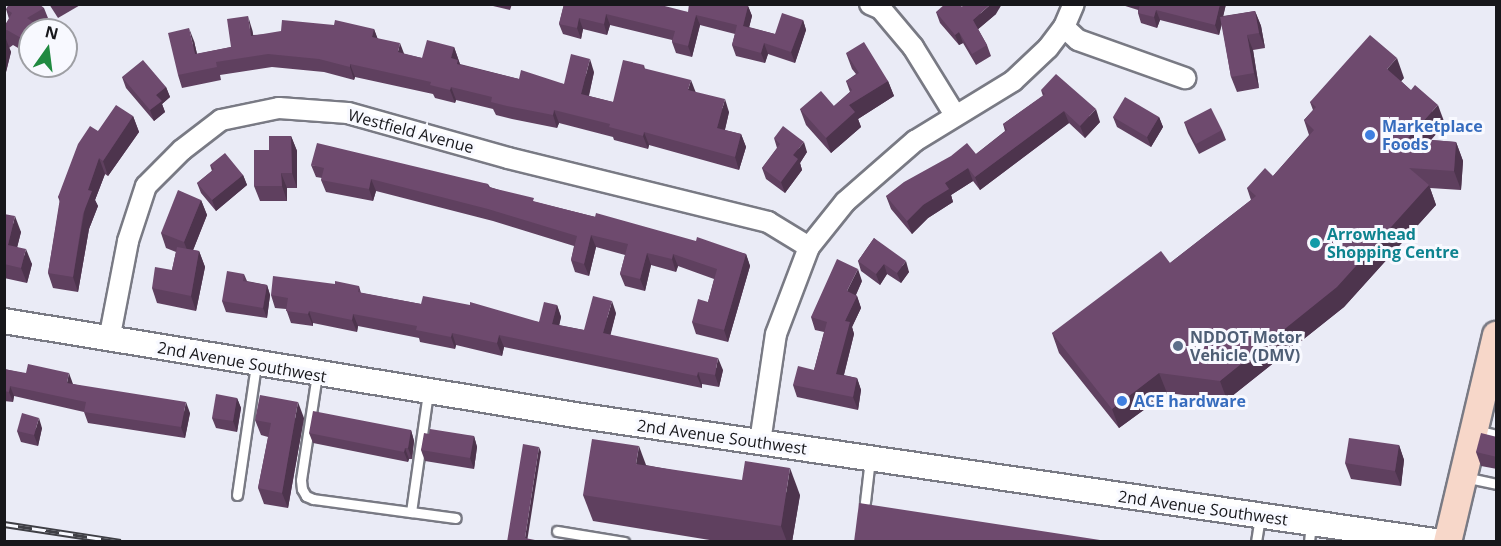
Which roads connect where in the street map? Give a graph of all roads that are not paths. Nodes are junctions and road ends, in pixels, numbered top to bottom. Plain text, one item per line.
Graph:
1 (870, 4) edge
2 (1074, 4) edge
3 (1064, 27) junction
4 (1185, 78) dead end
5 (955, 115) junction
6 (808, 247) junction
7 (4, 321) edge
8 (1497, 335) edge
9 (109, 340) junction
10 (256, 364) junction
11 (317, 374) junction
12 (1491, 383) edge
13 (428, 392) junction
14 (1485, 432) edge
15 (760, 442) junction
16 (870, 459) junction
17 (1463, 476) junction
18 (1497, 484) edge
19 (237, 495) dead end
20 (865, 502) edge
21 (411, 512) junction
22 (1260, 517) junction
23 (456, 518) dead end
24 (557, 531) dead end
25 (1310, 532) edge
26 (1373, 537) edge
27 (624, 542) edge
28 (1256, 542) edge
29 (1441, 542) edge
30 (1447, 542) edge

1 - 5 street
2 - 3 street
3 - 4 street
3 - 5 street
5 - 6 street
6 - 9 street, Westfield Avenue
6 - 15 street
7 - 9 street, 2nd Avenue Southwest
8 - 12 main road
9 - 10 street, 2nd Avenue Southwest
10 - 11 street, 2nd Avenue Southwest
10 - 19 lane
11 - 13 street, 2nd Avenue Southwest
11 - 21 lane
12 - 14 main road
13 - 15 street, 2nd Avenue Southwest
13 - 21 lane
14 - 17 main road
15 - 16 street, 2nd Avenue Southwest
16 - 20 lane
16 - 22 street, 2nd Avenue Southwest
17 - 18 lane
17 - 30 main road
21 - 23 lane
22 - 25 street, 2nd Avenue Southwest
22 - 28 lane
24 - 27 lane
25 - 26 street, 2nd Avenue Southwest
26 - 29 street, 2nd Avenue Southwest

